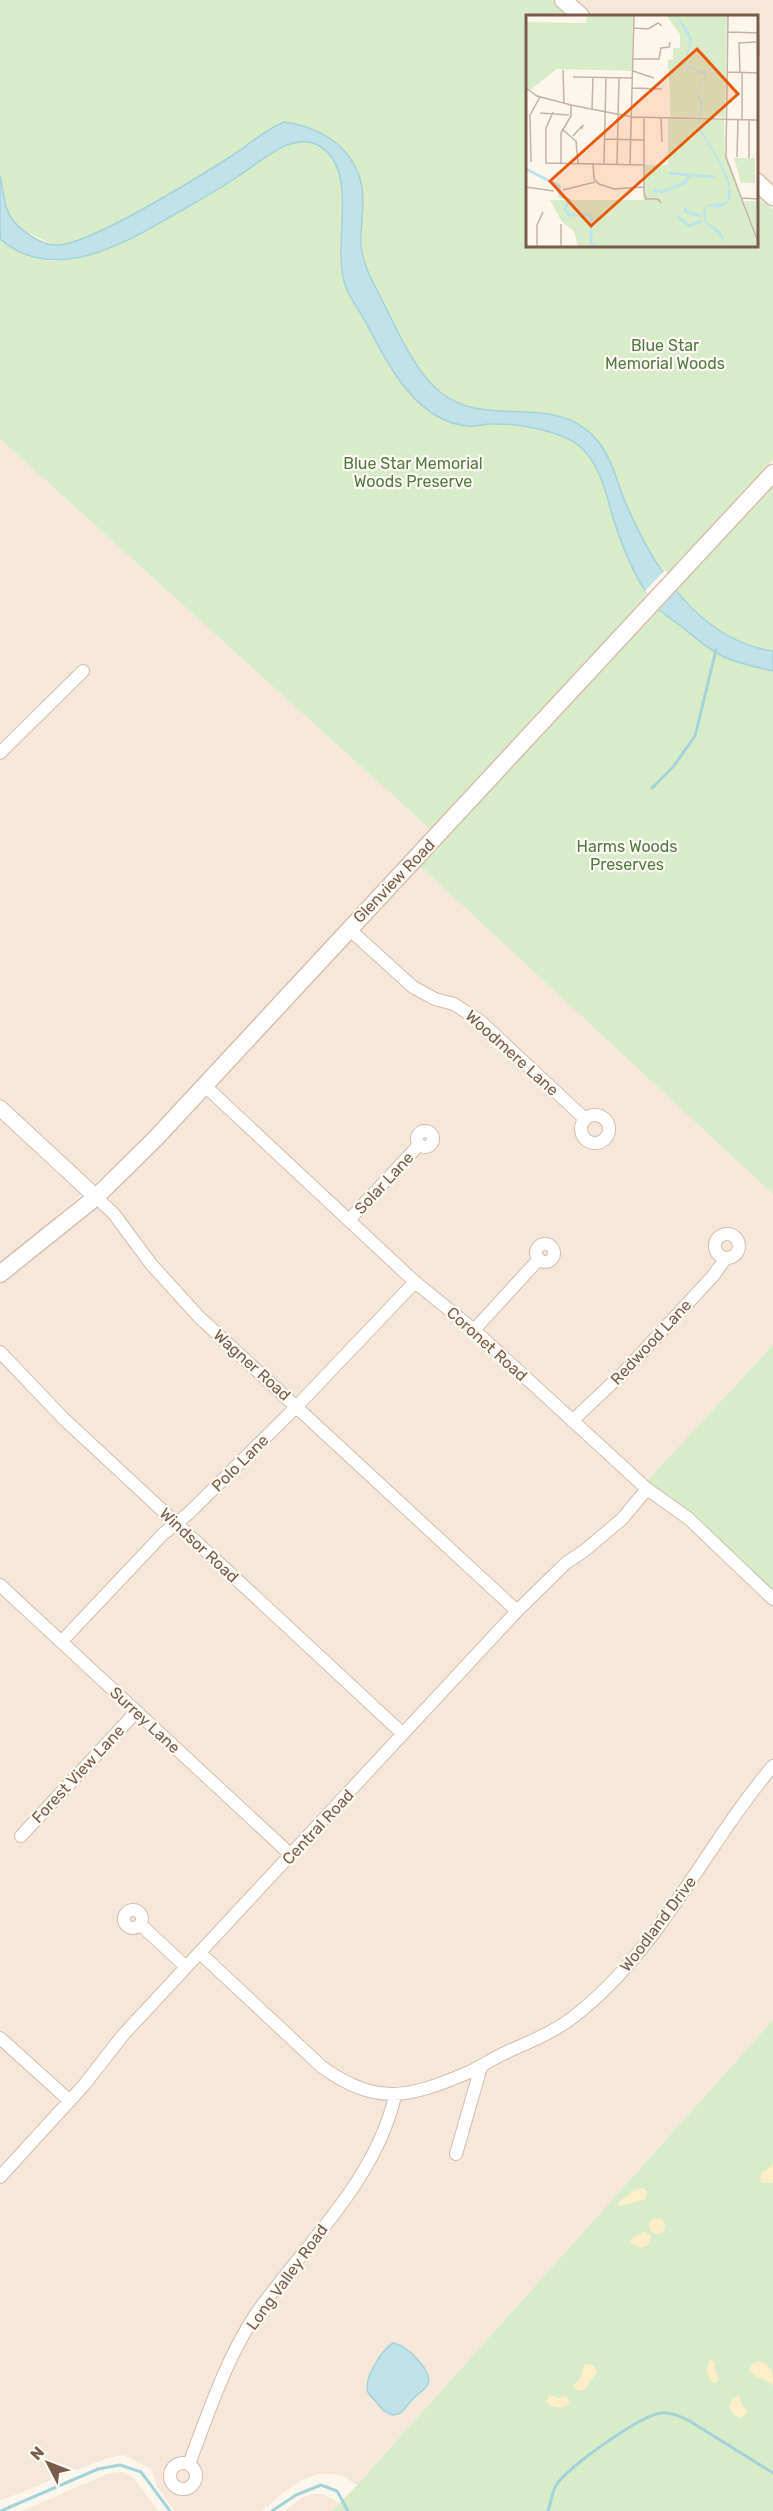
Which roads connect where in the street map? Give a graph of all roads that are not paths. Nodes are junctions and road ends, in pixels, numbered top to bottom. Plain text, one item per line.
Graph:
1 (563, 0) edge
2 (580, 15) edge
3 (758, 184) edge
4 (773, 197) edge
5 (773, 473) edge
6 (83, 671) dead end
7 (0, 753) edge
8 (349, 929) junction
9 (204, 1085) junction
10 (0, 1108) edge
11 (585, 1119) dead end
12 (419, 1145) dead end
13 (96, 1197) junction
14 (350, 1220) junction
15 (539, 1259) dead end
16 (725, 1259) dead end
17 (0, 1274) edge
18 (415, 1282) junction
19 (474, 1330) junction
20 (0, 1352) edge
21 (297, 1406) junction
22 (572, 1421) junction
23 (647, 1489) junction
24 (176, 1523) junction
25 (0, 1585) edge
26 (773, 1599) edge
27 (517, 1611) junction
28 (62, 1641) junction
29 (136, 1712) junction
30 (403, 1734) junction
31 (773, 1766) edge
32 (21, 1836) dead end
33 (291, 1856) junction
34 (140, 1924) dead end
35 (200, 1953) junction
36 (186, 1967) junction
37 (0, 2038) edge
38 (481, 2067) junction
39 (395, 2096) junction
40 (70, 2101) junction
41 (456, 2154) dead end
42 (0, 2177) edge
43 (189, 2464) dead end

1 - 2 main road
3 - 4 main road
5 - 8 main road, Glenview Road
6 - 7 street
8 - 9 main road, Glenview Road
8 - 11 street, Woodmere Lane
9 - 13 main road, Glenview Road
9 - 14 street, Coronet Road
10 - 13 street, Wagner Road
12 - 14 street, Solar Lane
13 - 17 main road, Glenview Road
13 - 21 street, Wagner Road
14 - 18 street, Coronet Road
15 - 19 street
16 - 22 street, Redwood Lane
18 - 19 street, Coronet Road
18 - 21 street, Polo Lane
19 - 22 street, Coronet Road
20 - 24 street, Windsor Road
21 - 24 street, Polo Lane
21 - 27 street, Wagner Road
22 - 23 street, Coronet Road
23 - 26 street, Coronet Road
23 - 27 street, Central Road
24 - 28 street, Polo Lane
24 - 30 street, Windsor Road
25 - 28 street, Surrey Lane
27 - 30 street, Central Road
28 - 29 street, Surrey Lane
29 - 32 street, Forest View Lane
29 - 33 street, Surrey Lane
30 - 33 street, Central Road
31 - 38 street, Woodland Drive
33 - 35 street, Central Road
34 - 36 street
35 - 36 street, Central Road
35 - 39 street, Woodland Drive
36 - 40 street, Central Road
37 - 40 street
38 - 39 street, Woodland Drive
38 - 41 street
39 - 43 street, Long Valley Road
40 - 42 street, Central Road

